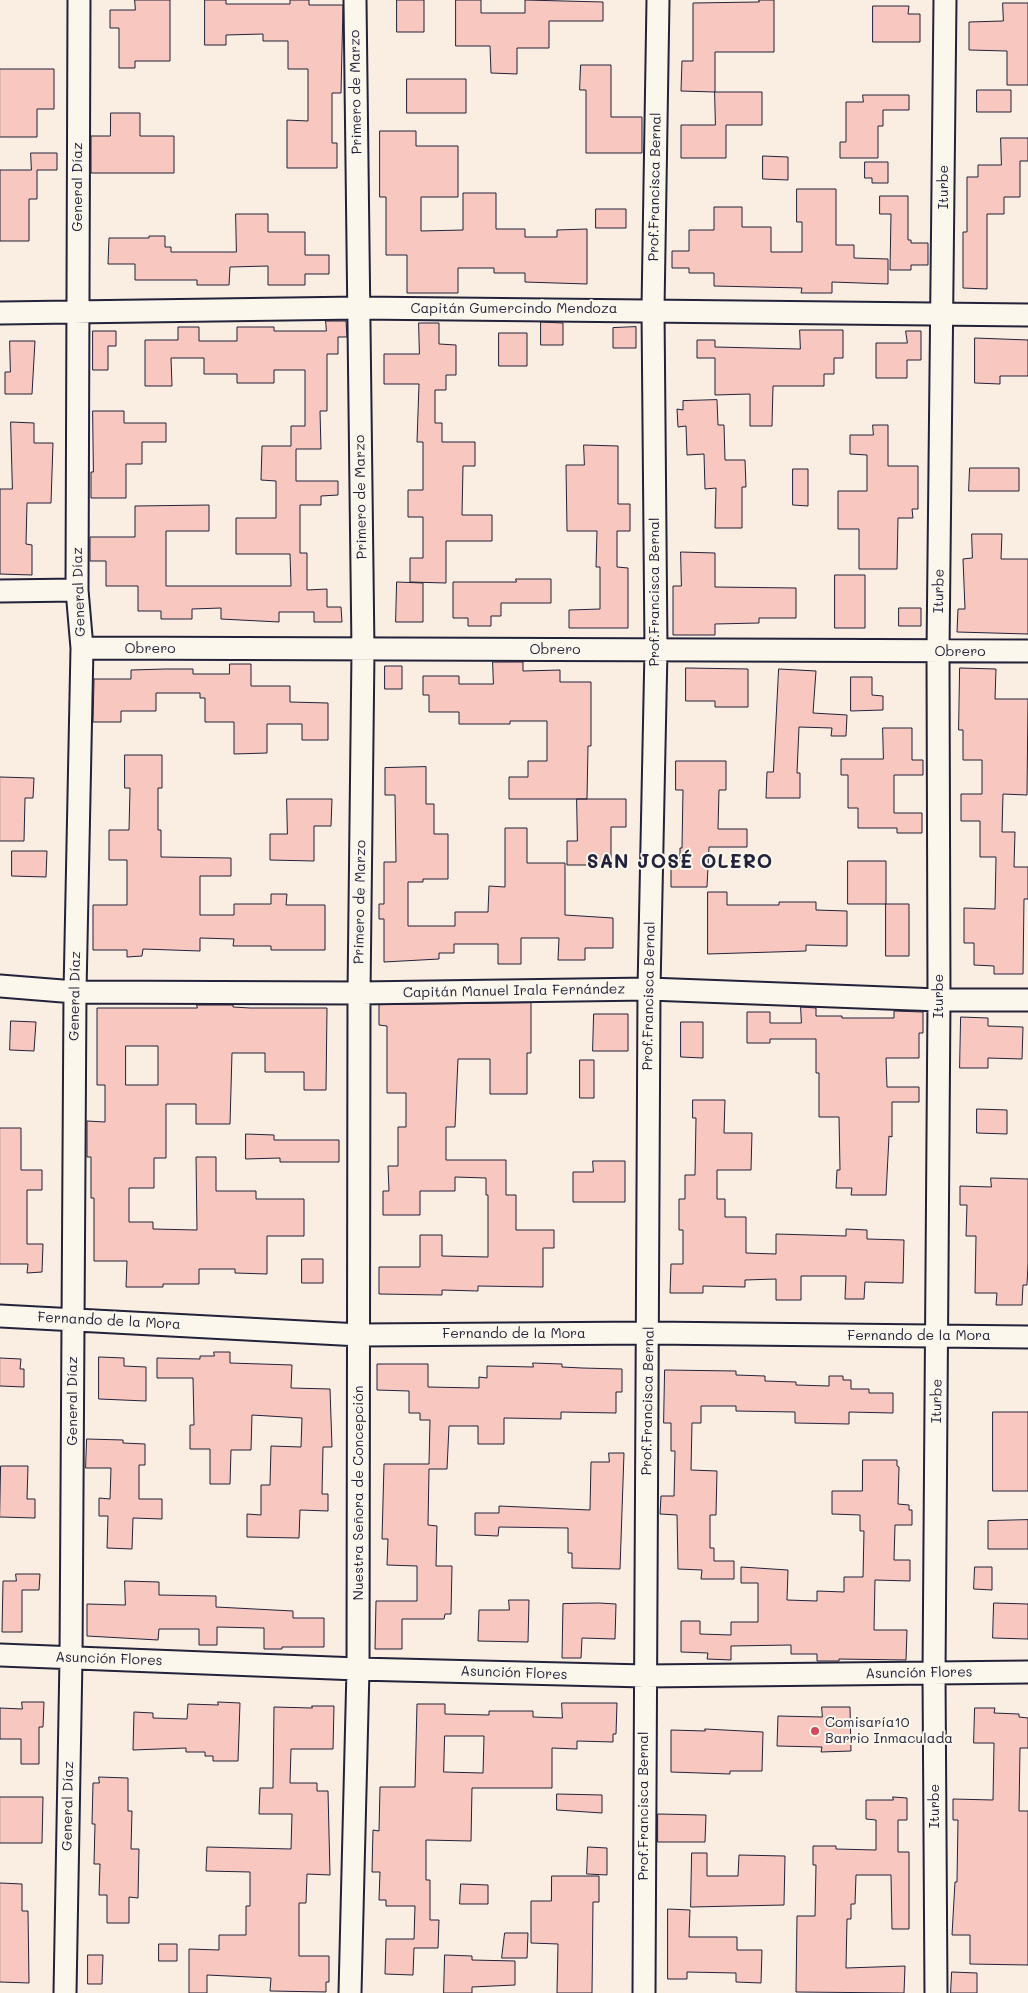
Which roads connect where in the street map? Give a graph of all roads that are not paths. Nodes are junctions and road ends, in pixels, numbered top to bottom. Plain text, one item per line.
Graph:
1 (79, 0) edge
2 (355, 0) edge
3 (658, 0) edge
4 (945, 0) edge
5 (359, 308) junction
6 (653, 310) junction
7 (77, 312) junction
8 (0, 313) edge
9 (943, 315) junction
10 (1028, 315) edge
11 (77, 590) junction
12 (0, 591) edge
13 (82, 648) junction
14 (363, 650) junction
15 (656, 650) junction
16 (1028, 651) edge
17 (938, 652) junction
18 (0, 986) edge
19 (649, 989) junction
20 (75, 992) junction
21 (359, 993) junction
22 (939, 1000) junction
23 (1028, 1000) edge
24 (0, 1316) edge
25 (73, 1319) junction
26 (649, 1333) junction
27 (360, 1335) junction
28 (937, 1336) junction
29 (1028, 1337) edge
30 (0, 1655) edge
31 (71, 1658) junction
32 (358, 1669) junction
33 (1028, 1672) edge
34 (934, 1673) junction
35 (645, 1676) junction
36 (64, 1993) edge
37 (350, 1993) edge
38 (644, 1993) edge
39 (936, 1993) edge

1 - 7 street, General Díaz
2 - 5 street, Primero de Marzo
3 - 6 street, Prof.Francisca Bernal
4 - 9 street, Iturbe
5 - 6 street, Capitán Gumercindo Mendoza
5 - 7 street, Capitán Gumercindo Mendoza
5 - 14 street, Primero de Marzo
6 - 9 street, Capitán Gumercindo Mendoza
6 - 15 street, Prof.Francisca Bernal
7 - 8 street, Capitán Gumercindo Mendoza
7 - 11 street, General Díaz
9 - 10 street, Capitán Gumercindo Mendoza
9 - 17 street, Iturbe
11 - 12 street
11 - 13 street, General Díaz
13 - 14 street, Obrero
13 - 20 street, General Díaz
14 - 15 street, Obrero
14 - 21 street, Primero de Marzo
15 - 17 street, Obrero
15 - 19 street, Prof.Francisca Bernal
16 - 17 street, Obrero
17 - 22 street, Iturbe
18 - 20 street, Capitán Manuel Irala Fernández
19 - 21 street, Capitán Manuel Irala Fernández
19 - 22 street, Capitán Manuel Irala Fernández
19 - 26 street, Prof.Francisca Bernal
20 - 21 street, Capitán Manuel Irala Fernández
20 - 25 street, General Díaz
21 - 27 street, Nuestra Señora de Concepción
22 - 23 street, Capitán Manuel Irala Fernández
22 - 28 street, Iturbe
24 - 25 street, Fernando de la Mora
25 - 27 street, Fernando de la Mora
25 - 31 street, General Díaz
26 - 27 street, Fernando de la Mora
26 - 28 street, Fernando de la Mora
26 - 35 street, Prof.Francisca Bernal
27 - 32 street, Nuestra Señora de Concepción
28 - 29 street, Fernando de la Mora
28 - 34 street, Iturbe
30 - 31 street, Asunción Flores
31 - 32 street, Asunción Flores
31 - 36 street, General Díaz
32 - 35 street, Asunción Flores
32 - 37 street, Nuestra Señora de Concepción
33 - 34 street, Asunción Flores
34 - 35 street, Asunción Flores
34 - 39 street, Iturbe
35 - 38 street, Prof.Francisca Bernal

